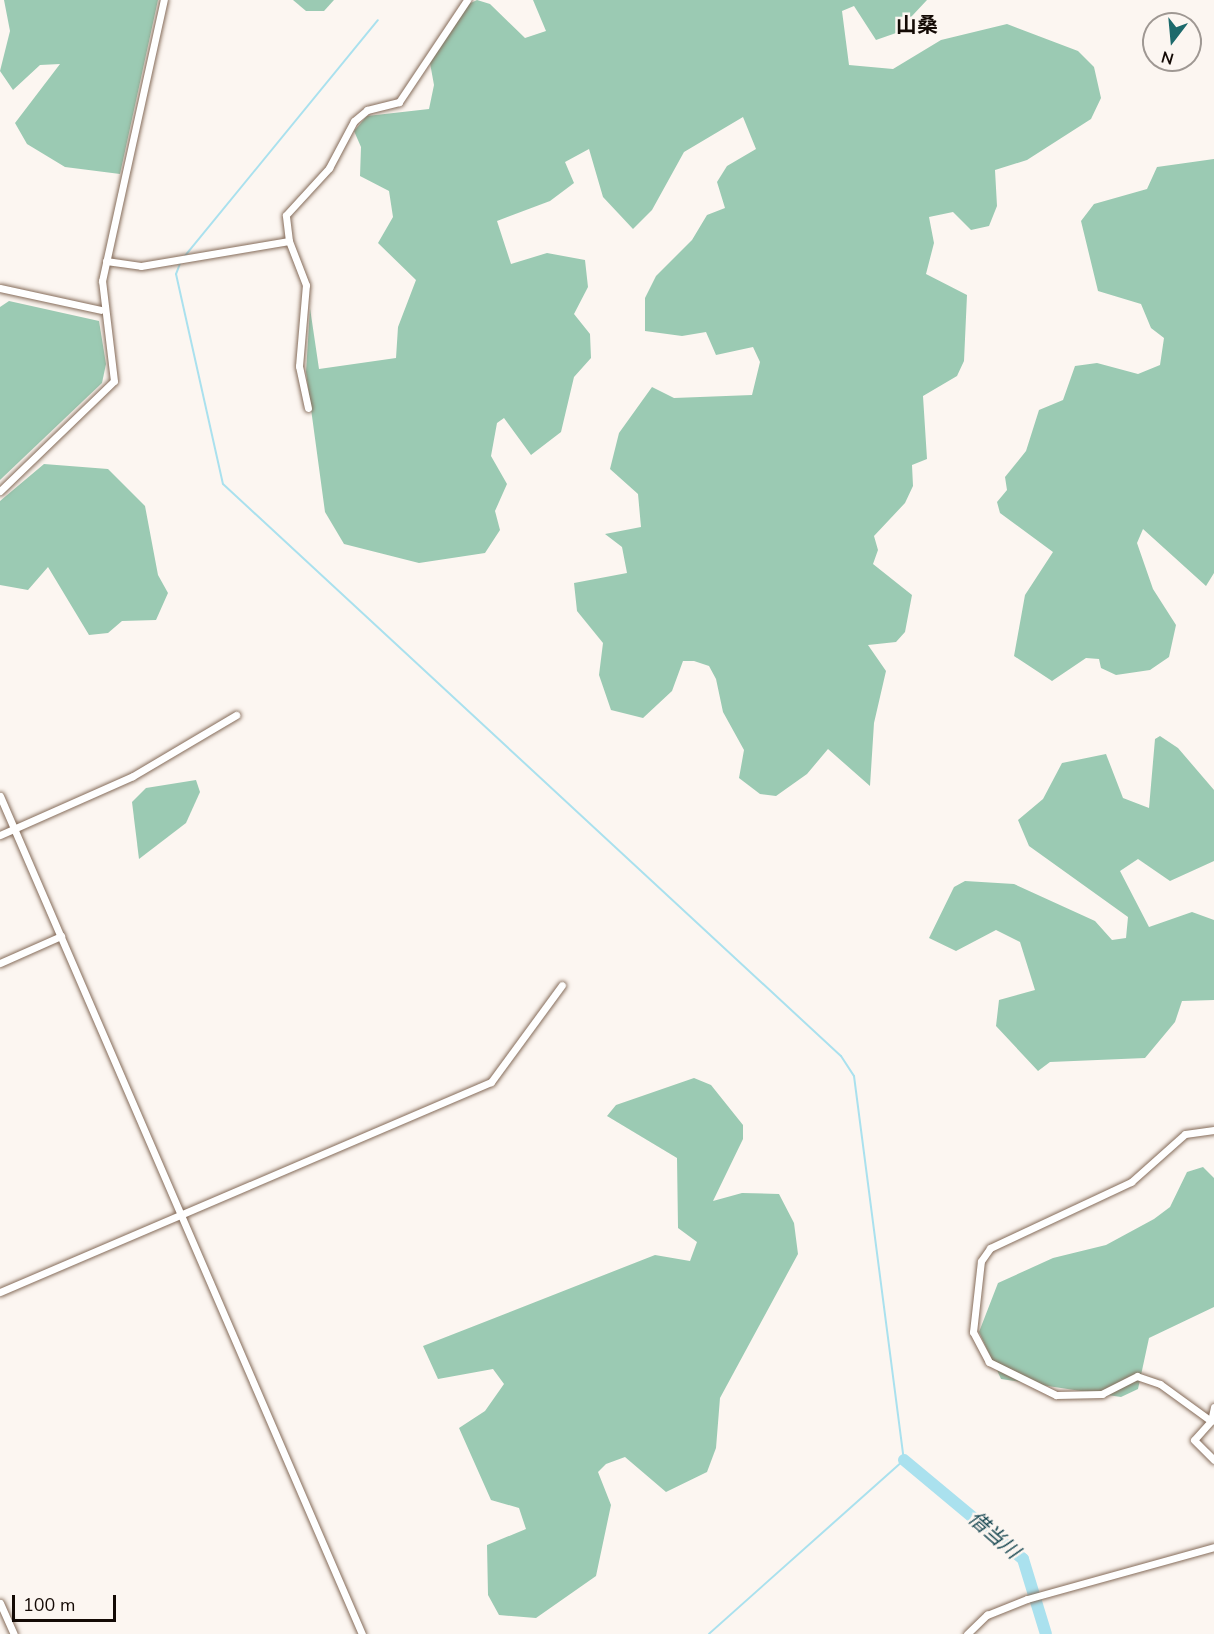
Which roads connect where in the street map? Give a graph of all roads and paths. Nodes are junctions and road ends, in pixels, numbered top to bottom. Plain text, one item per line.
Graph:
1 (164, 0) edge
2 (467, 0) edge
3 (289, 241) junction
4 (106, 261) junction
5 (0, 288) edge
6 (101, 310) junction
7 (308, 408) dead end
8 (0, 491) edge
9 (236, 715) dead end
10 (0, 796) edge
11 (14, 829) junction
12 (0, 835) edge
13 (61, 936) junction
14 (0, 963) edge
15 (562, 985) dead end
16 (1214, 1130) edge
17 (180, 1216) junction
18 (0, 1292) edge
19 (1214, 1407) edge
20 (1211, 1421) junction
21 (1214, 1460) edge
22 (1214, 1547) edge
23 (0, 1602) edge
24 (14, 1634) edge
25 (362, 1634) edge
26 (967, 1634) edge

1 - 4 street
2 - 3 street
3 - 4 street
3 - 7 street
4 - 6 street
5 - 6 street
6 - 8 street
9 - 11 street
10 - 11 street
11 - 12 street
11 - 13 street
13 - 14 street
13 - 17 street
15 - 17 street
16 - 20 street
17 - 18 street
17 - 25 street
19 - 20 street
20 - 21 street
22 - 26 street
23 - 24 street

